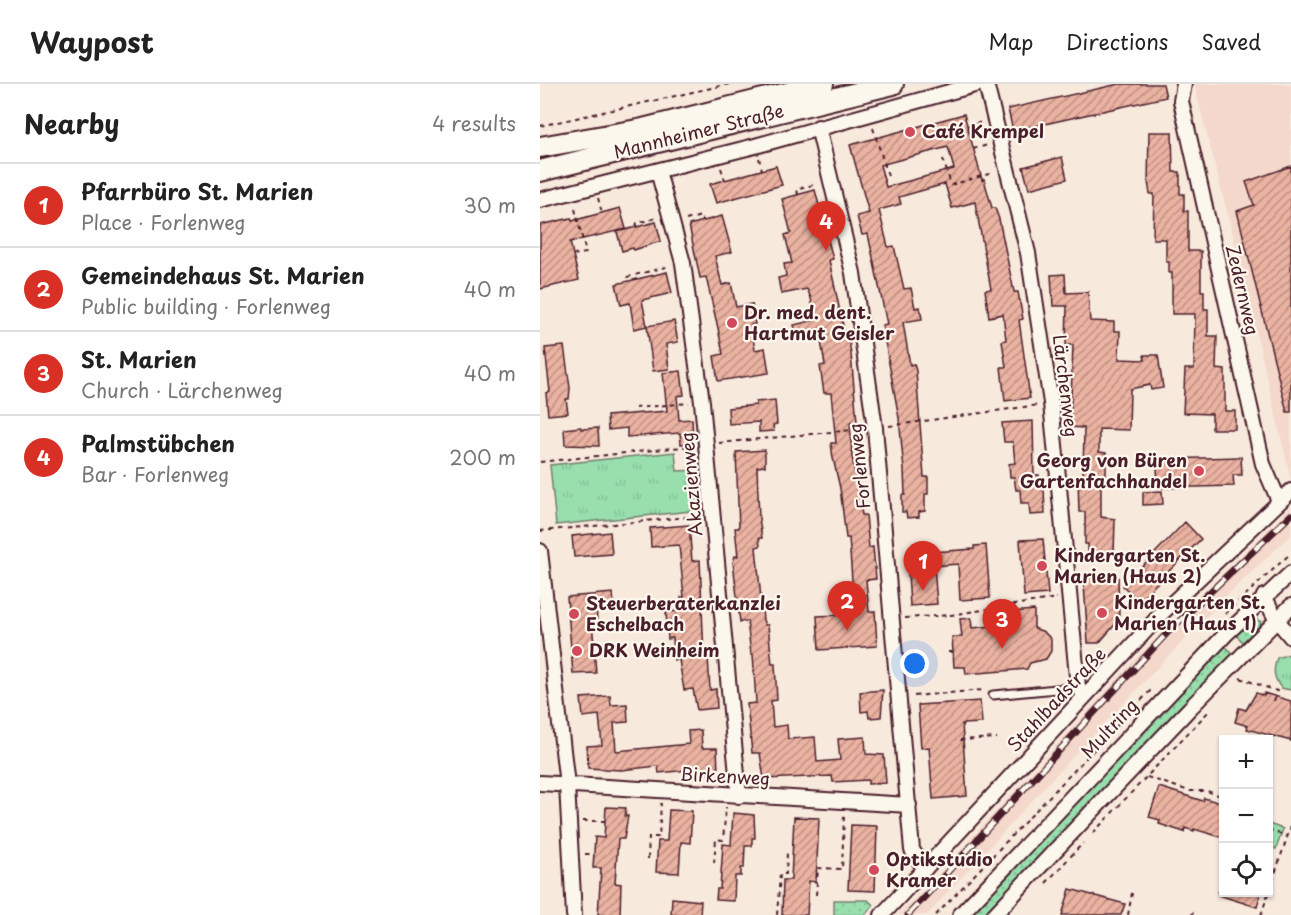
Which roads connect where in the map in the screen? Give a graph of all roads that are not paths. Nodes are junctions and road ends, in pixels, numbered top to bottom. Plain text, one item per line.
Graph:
1 (823, 84) edge
2 (893, 84) edge
3 (978, 84) edge
4 (986, 84) edge
5 (1184, 84) edge
6 (818, 127) junction
7 (540, 147) edge
8 (540, 171) edge
9 (658, 171) junction
10 (540, 200) edge
11 (1291, 491) edge
12 (1279, 501) junction
13 (540, 551) edge
14 (1291, 573) edge
15 (1264, 596) junction
16 (1290, 610) edge
17 (1276, 619) junction
18 (1291, 637) edge
19 (1082, 691) junction
20 (993, 695) road end
21 (540, 783) edge
22 (567, 785) junction
23 (733, 796) junction
24 (909, 805) junction
25 (925, 869) junction
26 (574, 915) edge
27 (882, 915) edge
28 (960, 915) edge
29 (994, 915) edge

1 - 7 main road, Mannheimer Straße
2 - 8 main road, Mannheimer Straße
3 - 6 street
4 - 19 street, Lärchenweg
5 - 12 street, Zedernweg
6 - 9 street
6 - 24 street, Forlenweg
9 - 10 street
9 - 23 street, Akazienweg
11 - 12 street, Stahlbadstraße
12 - 19 street, Stahlbadstraße
13 - 22 street
14 - 15 street, Multring
15 - 16 street
15 - 17 street
15 - 28 street, Multring
16 - 17 street
17 - 18 street
17 - 29 street
19 - 20 lane
19 - 25 street, Stahlbadstraße
21 - 22 street, Birkenweg
22 - 23 street, Birkenweg
22 - 26 street
23 - 24 street, Birkenweg
24 - 25 street, Forlenweg
25 - 27 street, Stahlbadstraße

